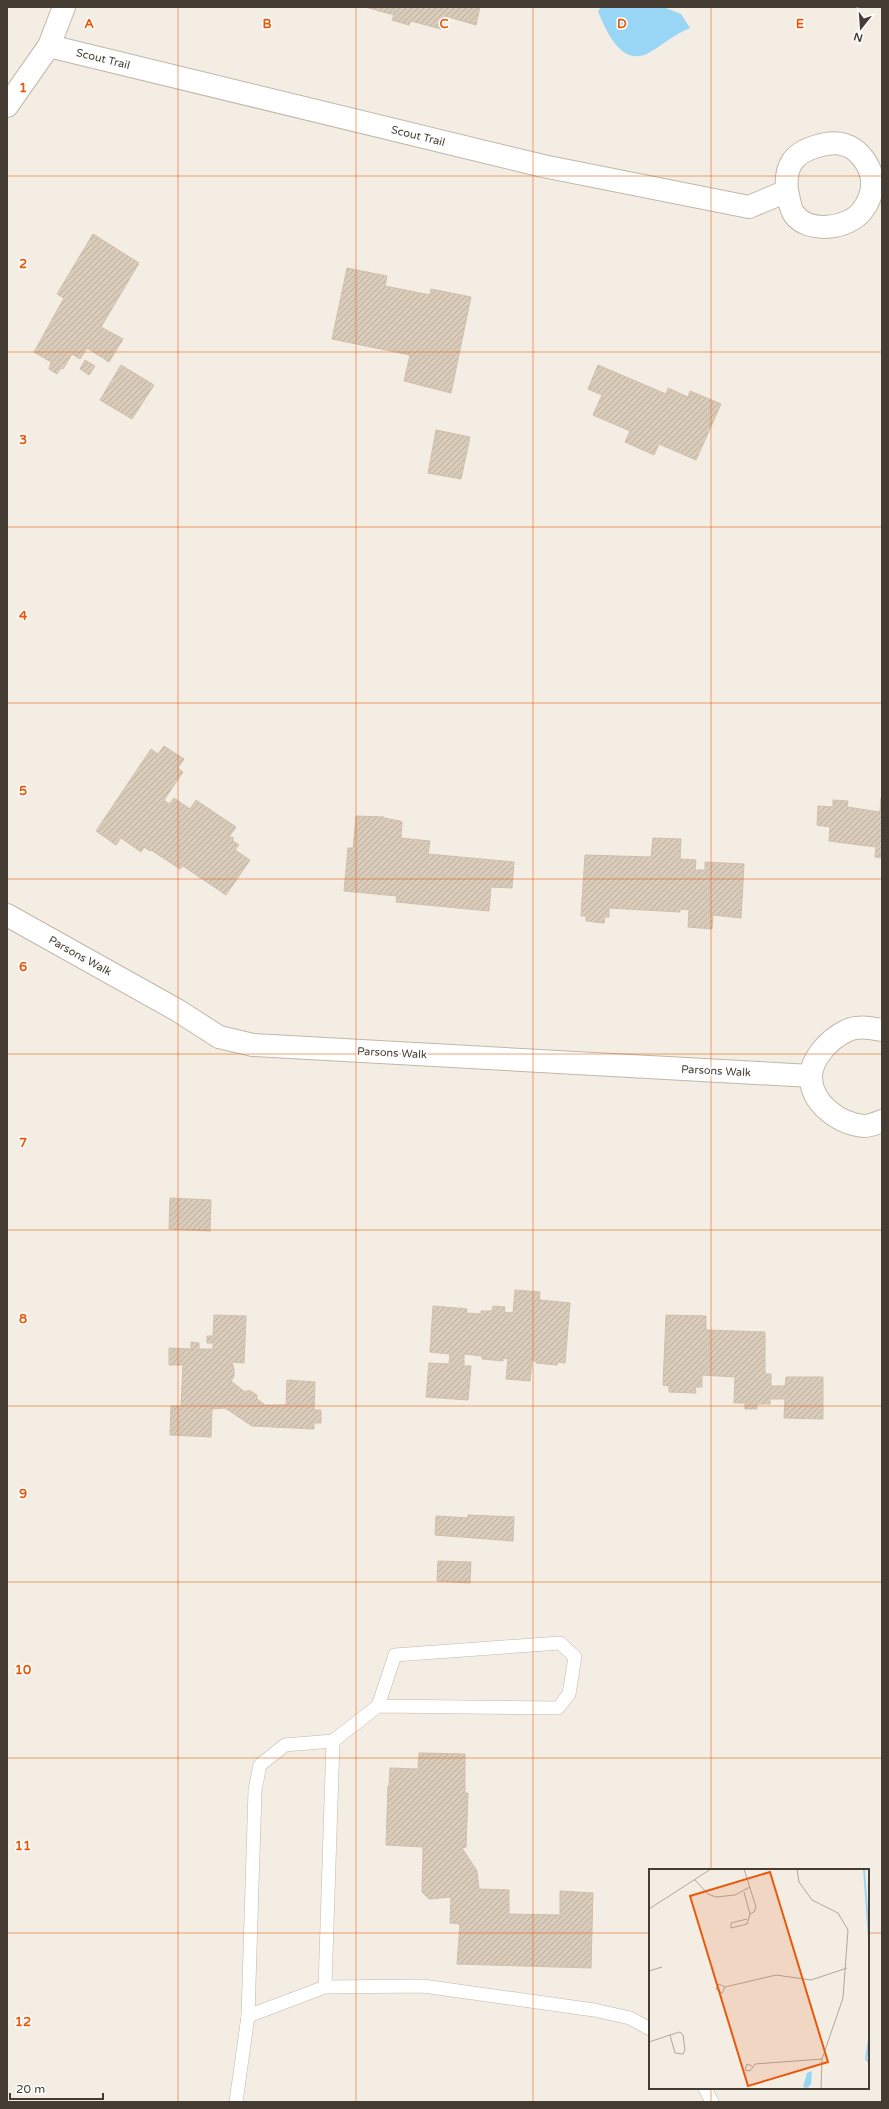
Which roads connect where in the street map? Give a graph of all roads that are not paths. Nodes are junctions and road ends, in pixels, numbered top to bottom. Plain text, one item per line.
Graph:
1 (64, 7) edge
2 (49, 46) junction
3 (7, 106) edge
4 (787, 191) dead end
5 (7, 915) edge
6 (882, 1030) edge
7 (811, 1076) junction
8 (882, 1121) edge
9 (378, 1706) junction
10 (333, 1741) junction
11 (325, 1987) junction
12 (248, 2016) junction
13 (649, 2028) edge
14 (706, 2089) edge
15 (236, 2102) edge
16 (712, 2102) edge

1 - 2 street
2 - 3 street
2 - 4 street, Scout Trail
5 - 7 street, Parsons Walk
6 - 7 street
7 - 8 street
9 - 9 lane
9 - 10 lane
10 - 11 lane
10 - 12 lane
11 - 12 lane
11 - 13 lane
12 - 15 lane
14 - 16 lane

